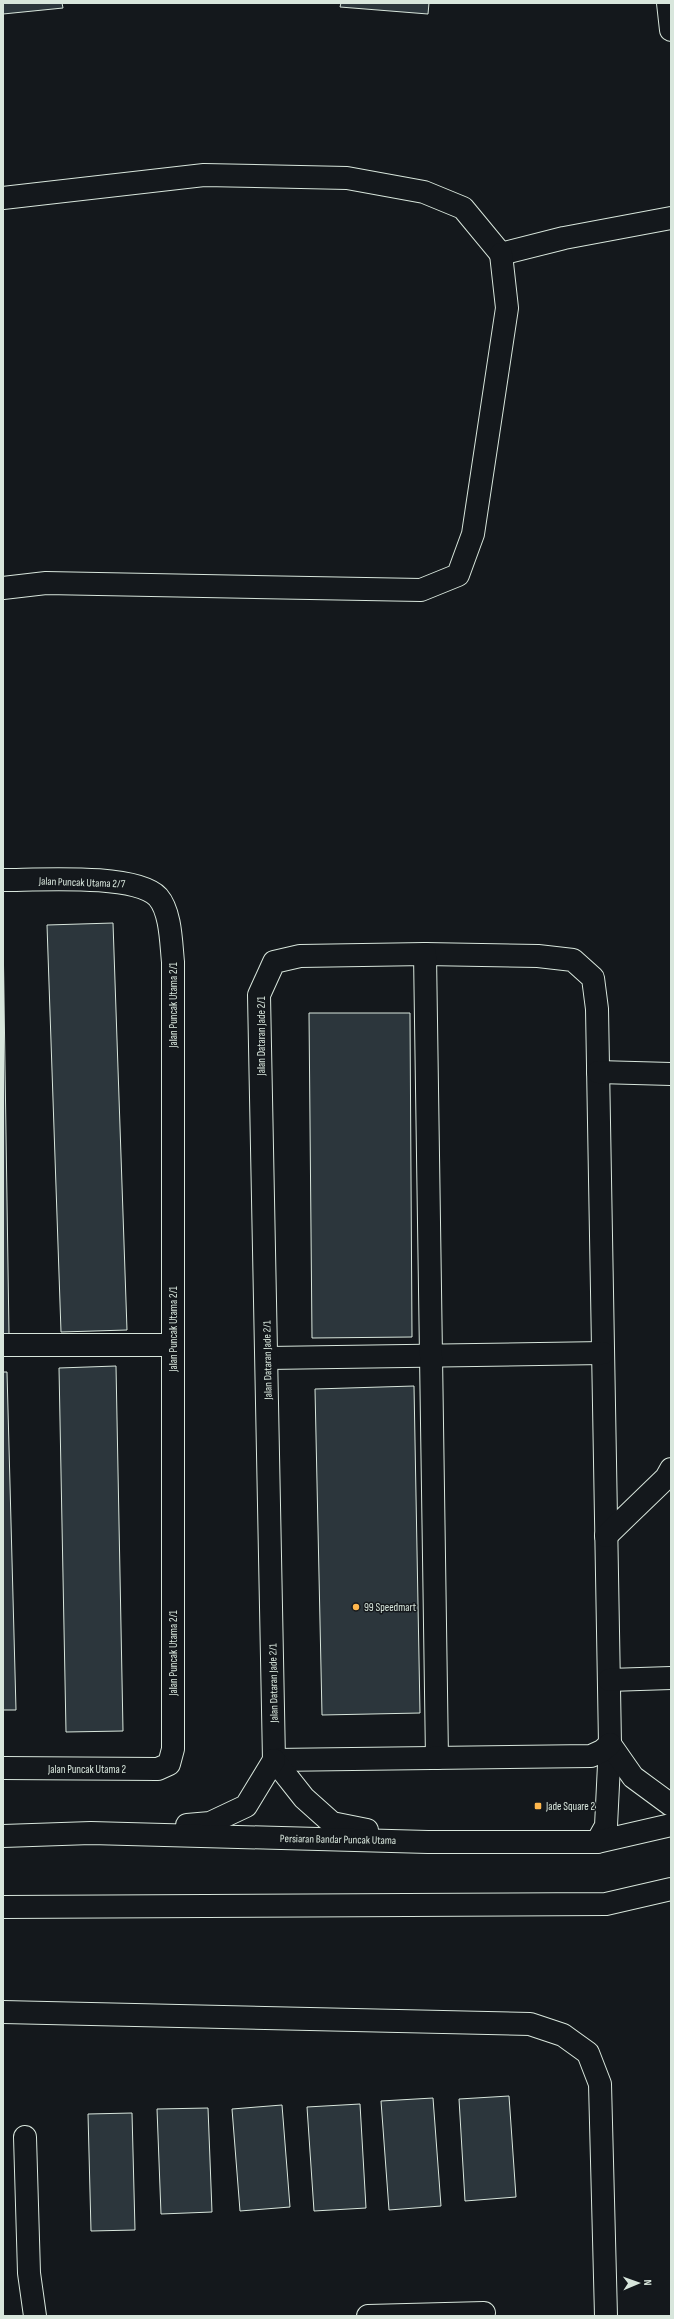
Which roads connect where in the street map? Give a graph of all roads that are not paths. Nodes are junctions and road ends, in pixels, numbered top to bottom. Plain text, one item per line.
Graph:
1 (668, 3) edge
2 (671, 30) edge
3 (3, 198) edge
4 (671, 218) edge
5 (501, 254) junction
6 (3, 588) edge
7 (3, 880) edge
8 (158, 897) joint
9 (425, 954) junction
10 (598, 1072) junction
11 (671, 1074) edge
12 (3, 1345) edge
13 (173, 1345) junction
14 (603, 1353) junction
15 (430, 1356) junction
16 (268, 1358) junction
17 (671, 1469) edge
18 (606, 1536) junction
19 (671, 1678) edge
20 (609, 1680) junction
21 (610, 1744) junction
22 (437, 1758) junction
23 (274, 1760) junction
24 (169, 1764) joint
25 (3, 1768) edge
26 (671, 1805) edge
27 (671, 1824) edge
28 (91, 1833) junction
29 (3, 1836) edge
30 (428, 1842) junction
31 (597, 1842) junction
32 (671, 1889) edge
33 (3, 1907) edge
34 (3, 2012) edge
35 (25, 2137) dead end
36 (484, 2313) dead end
37 (35, 2316) edge
38 (368, 2316) edge
39 (606, 2316) edge

1 - 2 street
3 - 5 street
4 - 5 street
5 - 6 street
7 - 8 street, Jalan Puncak Utama 2/7
8 - 13 street, Jalan Puncak Utama 2/1
9 - 10 street
9 - 15 street
9 - 16 street, Jalan Dataran Jade 2/1
10 - 11 street
10 - 14 street
12 - 13 street
13 - 24 street, Jalan Puncak Utama 2/1
14 - 15 street
14 - 18 street
15 - 16 street
15 - 22 street
16 - 23 street, Jalan Dataran Jade 2/1
17 - 18 street
18 - 20 street
19 - 20 street
20 - 21 street
21 - 22 street
21 - 26 street
21 - 31 street
22 - 23 street
23 - 28 street
23 - 30 street
24 - 25 street, Jalan Puncak Utama 2
27 - 31 street, Persiaran Bandar Puncak Utama
28 - 29 street, Persiaran Bandar Puncak Utama
28 - 30 street, Persiaran Bandar Puncak Utama
30 - 31 street, Persiaran Bandar Puncak Utama
32 - 33 street
34 - 39 street
35 - 37 street
36 - 38 street

